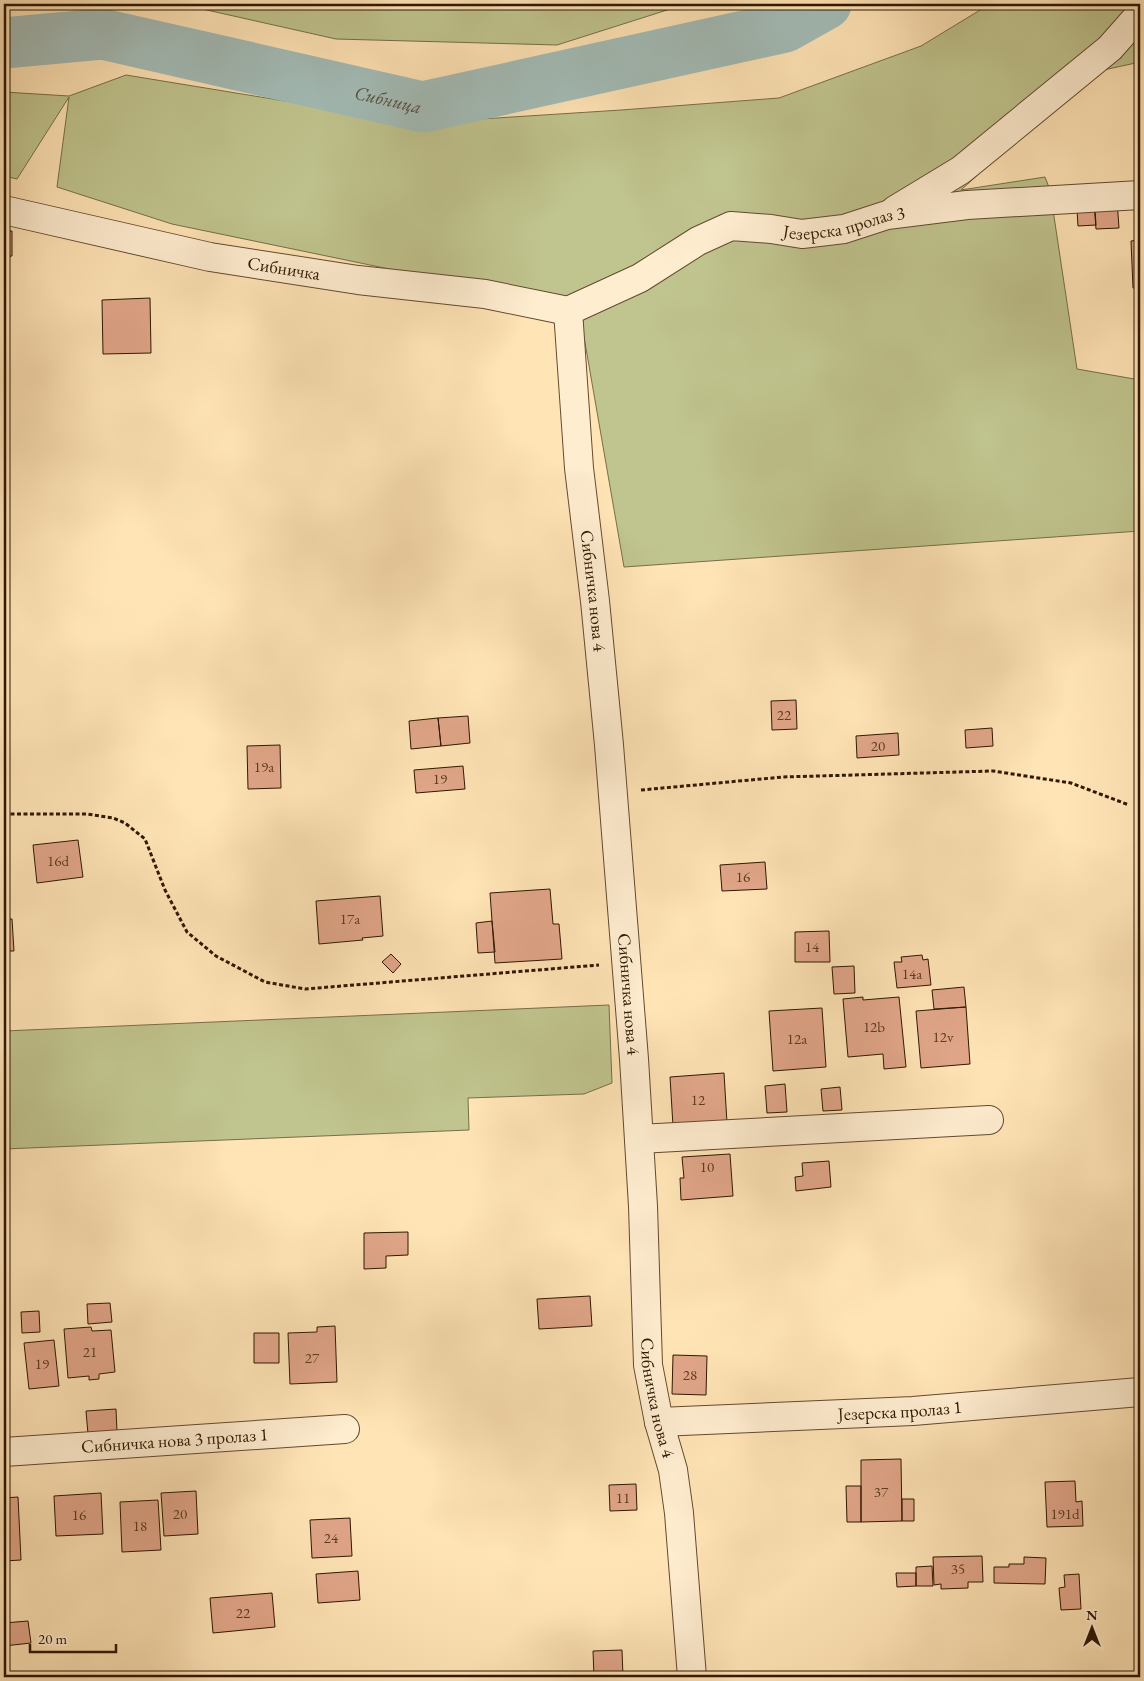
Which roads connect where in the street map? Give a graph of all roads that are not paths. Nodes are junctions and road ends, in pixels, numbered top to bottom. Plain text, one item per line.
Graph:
1 (1140, 14) edge
2 (1140, 195) edge
3 (4, 210) edge
4 (888, 215) junction
5 (568, 311) junction
6 (989, 1120) dead end
7 (639, 1139) junction
8 (1140, 1392) edge
9 (659, 1422) junction
10 (345, 1429) dead end
11 (4, 1452) edge
12 (692, 1677) edge

1 - 4 street
2 - 4 street, Језерска пролаз 3
3 - 5 street, Сибничка
4 - 5 street, Језерска пролаз 3
5 - 7 street, Сибничка нова 4
6 - 7 street
7 - 9 street, Сибничка нова 4
8 - 9 street, Језерска пролаз 1
9 - 12 street, Сибничка нова 4
10 - 11 street, Сибничка нова 3 пролаз 1

